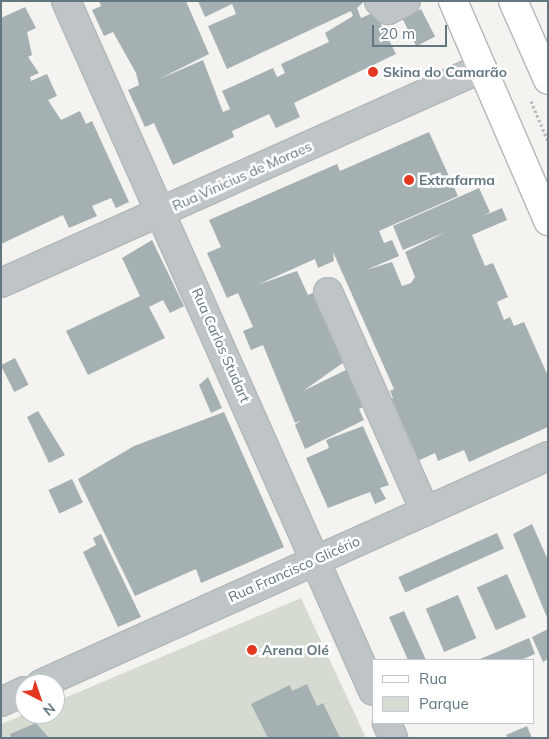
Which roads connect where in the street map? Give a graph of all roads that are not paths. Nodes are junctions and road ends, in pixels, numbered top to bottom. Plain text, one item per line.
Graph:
1 (66, 1) edge
2 (379, 1) edge
3 (406, 1) edge
4 (453, 1) edge
5 (513, 1) edge
6 (482, 68) junction
7 (548, 80) edge
8 (162, 212) junction
9 (548, 221) edge
10 (1, 284) edge
11 (328, 292) dead end
12 (548, 456) edge
13 (424, 511) junction
14 (315, 559) junction
15 (63, 674) edge
16 (372, 689) edge
17 (15, 696) edge
18 (1, 702) edge
19 (387, 724) edge
20 (393, 738) edge

1 - 8 street, Rua Carlos Studart
2 - 3 street
4 - 6 main road
5 - 7 main road
6 - 8 street, Rua Vinicius de Moraes
6 - 9 main road
8 - 10 street, Rua Vinicius de Moraes
8 - 14 street, Rua Carlos Studart
11 - 13 street
12 - 13 street, Rua Francisco Glicério
13 - 14 street, Rua Francisco Glicério
14 - 15 street, Rua Francisco Glicério
14 - 16 street, Rua Carlos Studart
17 - 18 street
19 - 20 street

